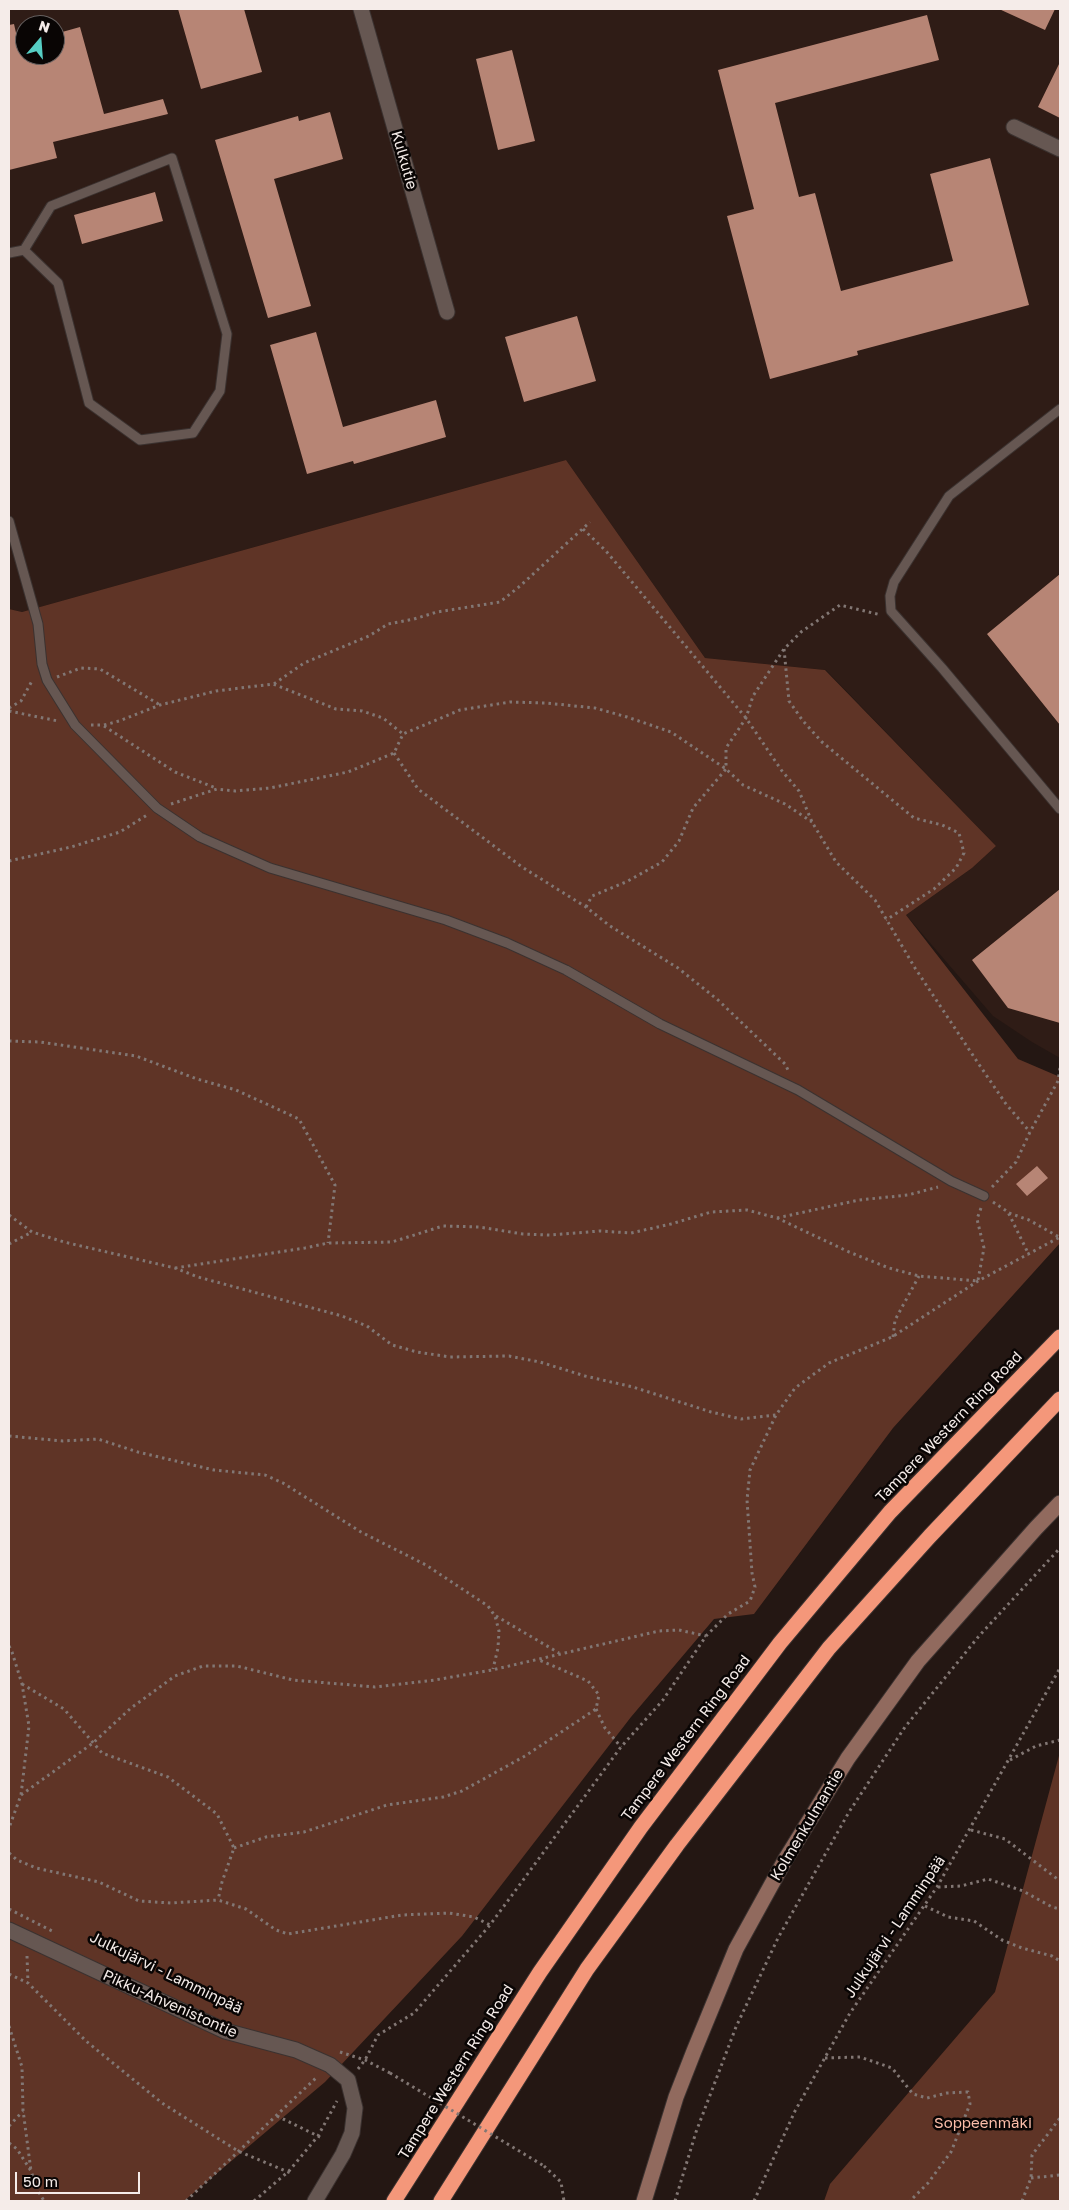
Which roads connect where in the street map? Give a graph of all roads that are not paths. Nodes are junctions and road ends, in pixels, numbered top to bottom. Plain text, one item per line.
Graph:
1 (361, 9) edge
2 (1014, 127) dead end
3 (1060, 149) edge
4 (24, 250) junction
5 (9, 253) edge
6 (447, 312) dead end
7 (1060, 409) edge
8 (9, 521) edge
9 (1060, 809) edge
10 (984, 1196) road end
11 (1060, 1337) edge
12 (1060, 1399) edge
13 (1060, 1503) edge
14 (9, 1930) edge
15 (442, 2199) edge
16 (315, 2201) edge
17 (394, 2201) edge
18 (644, 2201) edge

1 - 6 street, Kulkutie
2 - 3 street
4 - 4 lane
4 - 5 lane
7 - 9 lane
8 - 10 lane
11 - 17 highway, Tampere Western Ring Road
12 - 15 highway
13 - 18 street, Kolmenkulmantie
14 - 16 street, Pikku-Ahvenistontie

